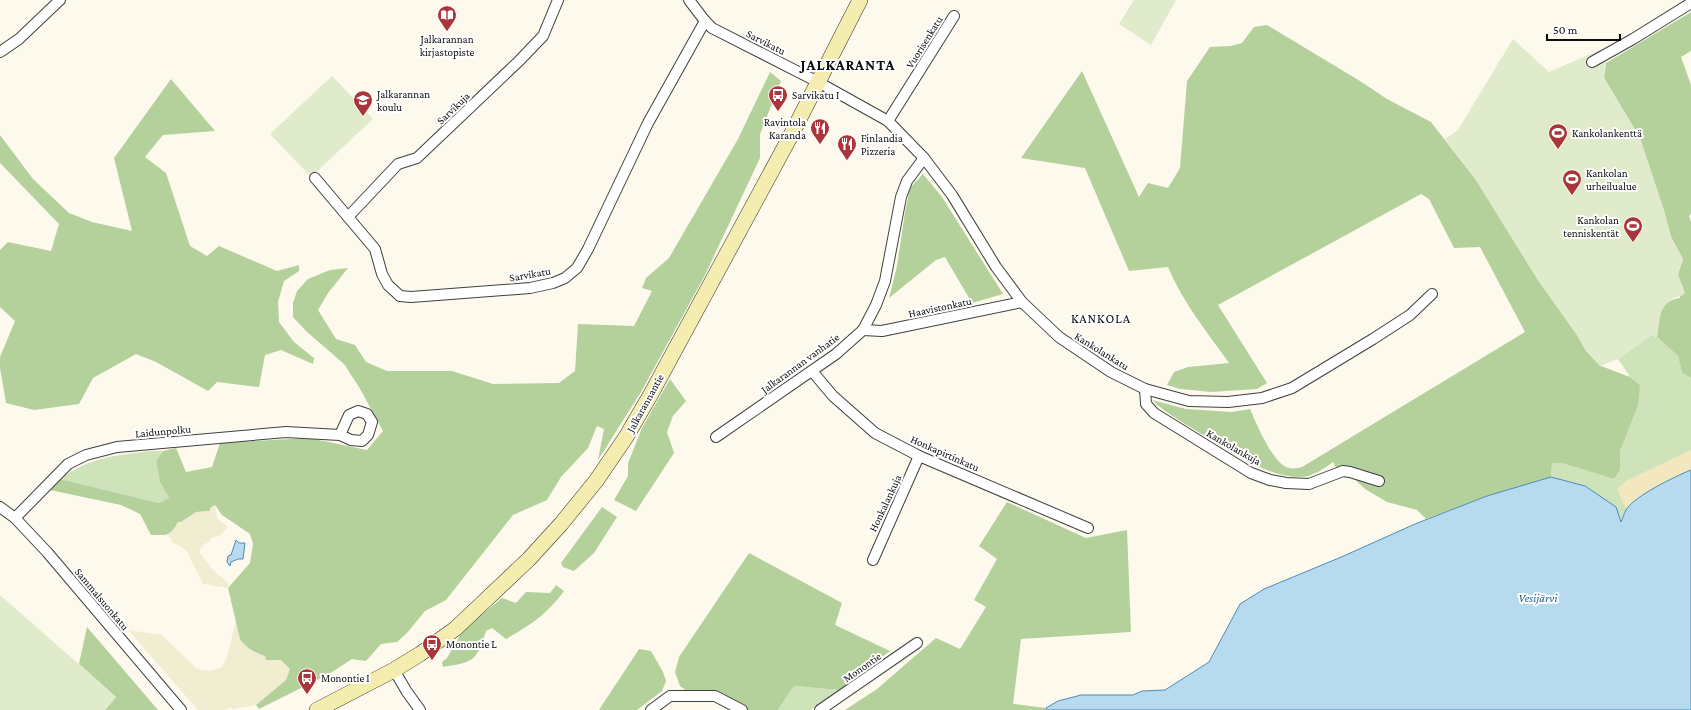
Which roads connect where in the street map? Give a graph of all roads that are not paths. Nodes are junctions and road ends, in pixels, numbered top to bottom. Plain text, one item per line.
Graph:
1 (60, 0) edge
2 (558, 0) edge
3 (689, 0) edge
4 (860, 0) edge
5 (1691, 3) edge
6 (954, 16) dead end
7 (705, 21) junction
8 (0, 52) edge
9 (1592, 62) dead end
10 (818, 82) junction
11 (888, 122) junction
12 (924, 158) junction
13 (315, 178) dead end
14 (348, 217) junction
15 (1432, 294) dead end
16 (1022, 302) junction
17 (863, 330) junction
18 (812, 371) junction
19 (1145, 390) junction
20 (340, 435) dead end
21 (716, 437) dead end
22 (919, 456) junction
23 (1379, 481) dead end
24 (0, 507) edge
25 (15, 518) junction
26 (1088, 528) dead end
27 (873, 560) dead end
28 (917, 643) dead end
29 (394, 670) junction
30 (181, 710) edge
31 (317, 710) edge
32 (420, 710) edge
33 (652, 710) edge
34 (742, 710) edge
35 (820, 710) edge

1 - 8 street
2 - 14 street, Sarvikuja
3 - 7 street, Sarvikatu
4 - 10 main road, Jalkarannantie
5 - 9 street
6 - 11 street, Vuorisenkatu
7 - 10 street, Sarvikatu
7 - 14 street, Sarvikatu
10 - 11 street, Kankolankatu
10 - 29 main road, Jalkarannantie
11 - 12 street, Kankolankatu
12 - 16 street, Kankolankatu
12 - 17 street, Jalkarannan vanhatie
13 - 14 street, Sarvikatu
15 - 19 street, Kankolankatu
16 - 17 street, Haavistonkatu
16 - 19 street, Kankolankatu
17 - 18 street, Jalkarannan vanhatie
18 - 21 street, Jalkarannan vanhatie
18 - 22 street, Honkapirtinkatu
19 - 23 street, Kankolankuja
20 - 25 street, Laidunpolku
22 - 26 street, Honkapirtinkatu
22 - 27 street, Honkalankuja
24 - 25 street, Sammalsuonkatu
25 - 30 street, Sammalsuonkatu
28 - 35 street, Monontie
29 - 31 main road, Jalkarannantie
29 - 32 street
33 - 34 street

